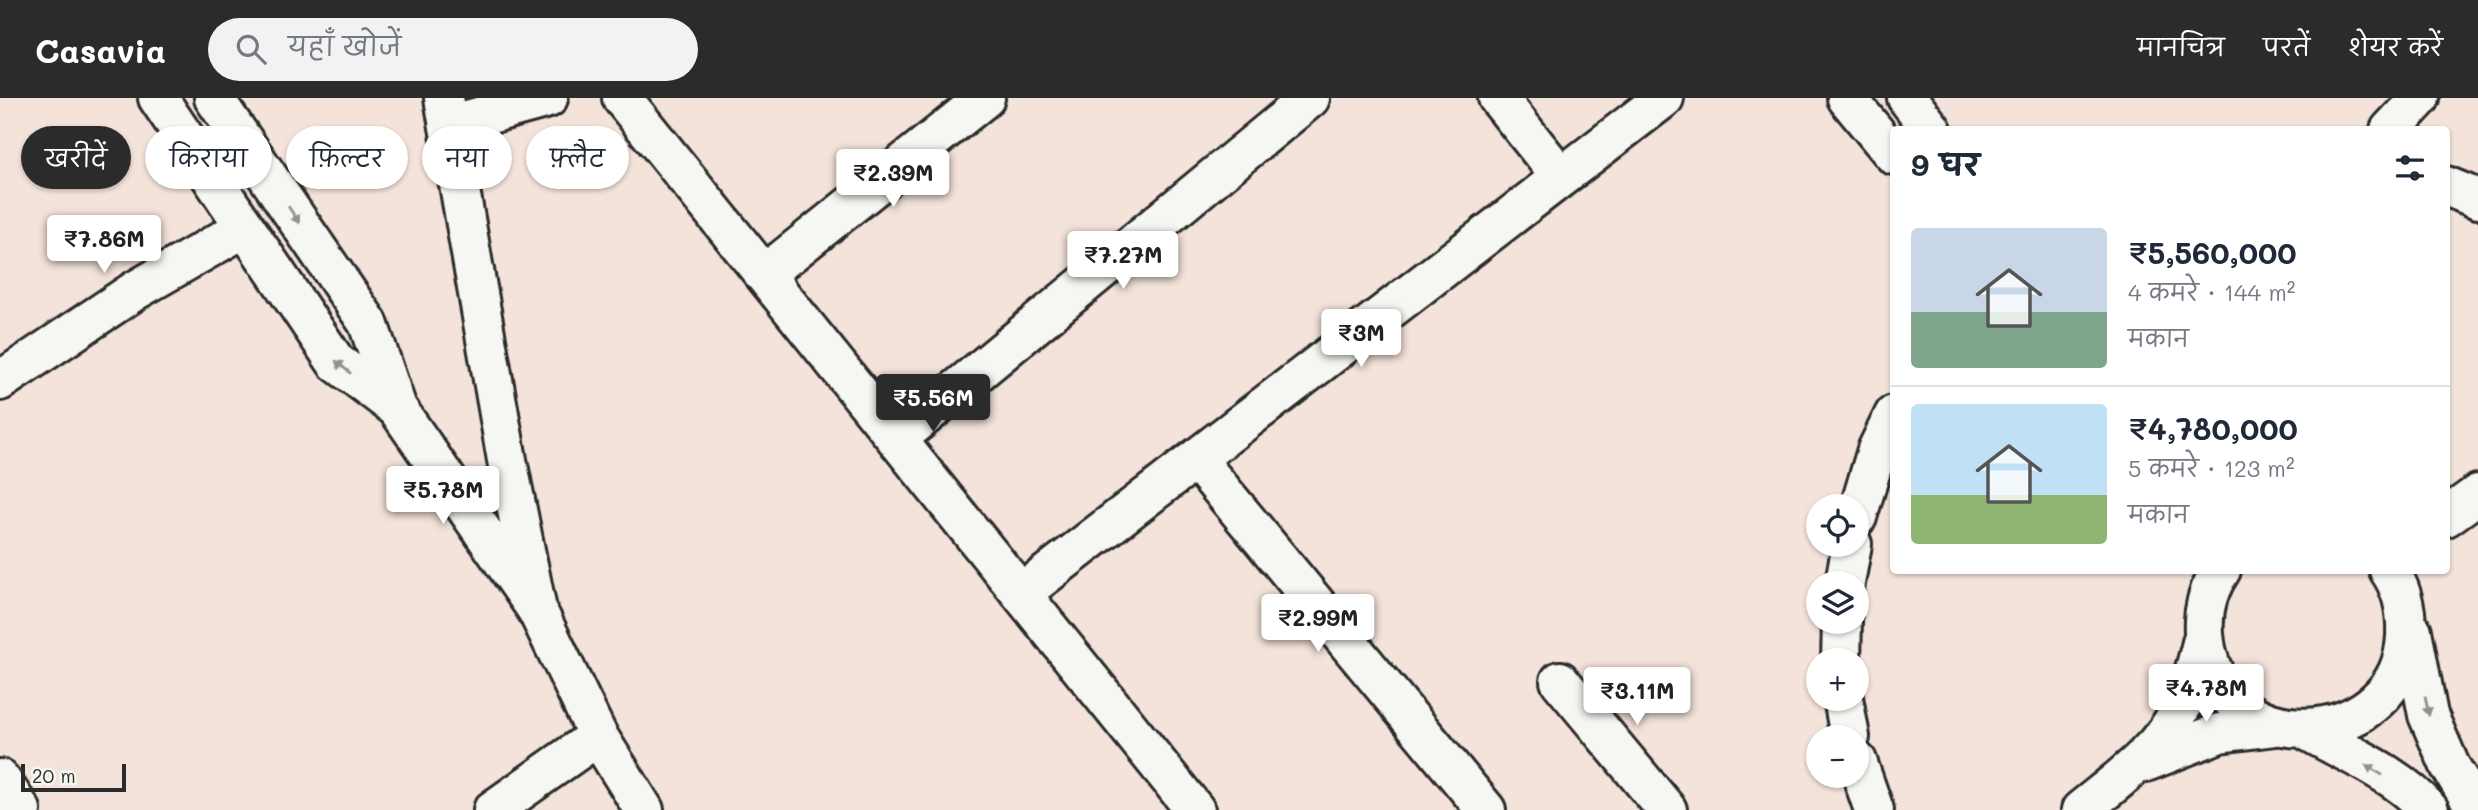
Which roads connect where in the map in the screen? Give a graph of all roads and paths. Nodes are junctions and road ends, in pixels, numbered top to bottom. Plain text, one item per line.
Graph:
1 (158, 98) edge
2 (215, 98) edge
3 (548, 98) edge
4 (622, 98) edge
5 (985, 98) edge
6 (1310, 98) edge
7 (1498, 98) edge
8 (1664, 98) edge
9 (1847, 98) edge
10 (1907, 98) edge
11 (2420, 98) edge
12 (447, 112) edge
13 (1929, 126) edge
14 (2394, 126) edge
15 (1890, 150) edge
16 (1561, 177) junction
17 (2450, 188) edge
18 (2478, 199) edge
19 (244, 228) junction
20 (765, 274) junction
21 (0, 382) edge
22 (397, 408) junction
23 (1890, 423) edge
24 (898, 438) junction
25 (1196, 459) junction
26 (1864, 494) edge
27 (2196, 574) edge
28 (2218, 574) edge
29 (2402, 585) edge
30 (1022, 593) junction
31 (537, 610) junction
32 (2204, 625) junction
33 (1560, 681) dead end
34 (2291, 728) junction
35 (598, 736) junction
36 (2135, 766) junction
37 (0, 779) edge
38 (1866, 788) edge
39 (21, 810) edge
40 (493, 810) edge
41 (644, 810) edge
42 (1195, 810) edge
43 (1486, 810) edge
44 (1667, 810) edge
45 (1874, 810) edge
46 (2081, 810) edge
47 (2429, 810) edge
48 (2477, 810) edge

1 - 19 street
2 -> 22 street
3 - 12 street
4 - 20 street
5 - 20 street
6 - 24 street
7 - 16 street
8 - 16 street
9 - 15 street
10 - 13 street
11 - 14 street
12 - 31 street
16 - 25 street
17 - 18 street
19 - 21 street
22 -> 19 street
20 - 24 street
22 - 31 street
23 - 26 street
24 - 30 street
25 - 30 street
25 - 43 street
27 - 32 street
28 - 32 street
29 - 34 street
29 -> 48 street
30 - 42 street
31 - 35 street
32 - 34 street
32 - 36 street
33 - 44 street
34 - 36 street
47 -> 34 street
35 - 40 street
35 - 41 street
36 - 46 street
37 - 39 street
38 - 45 street

